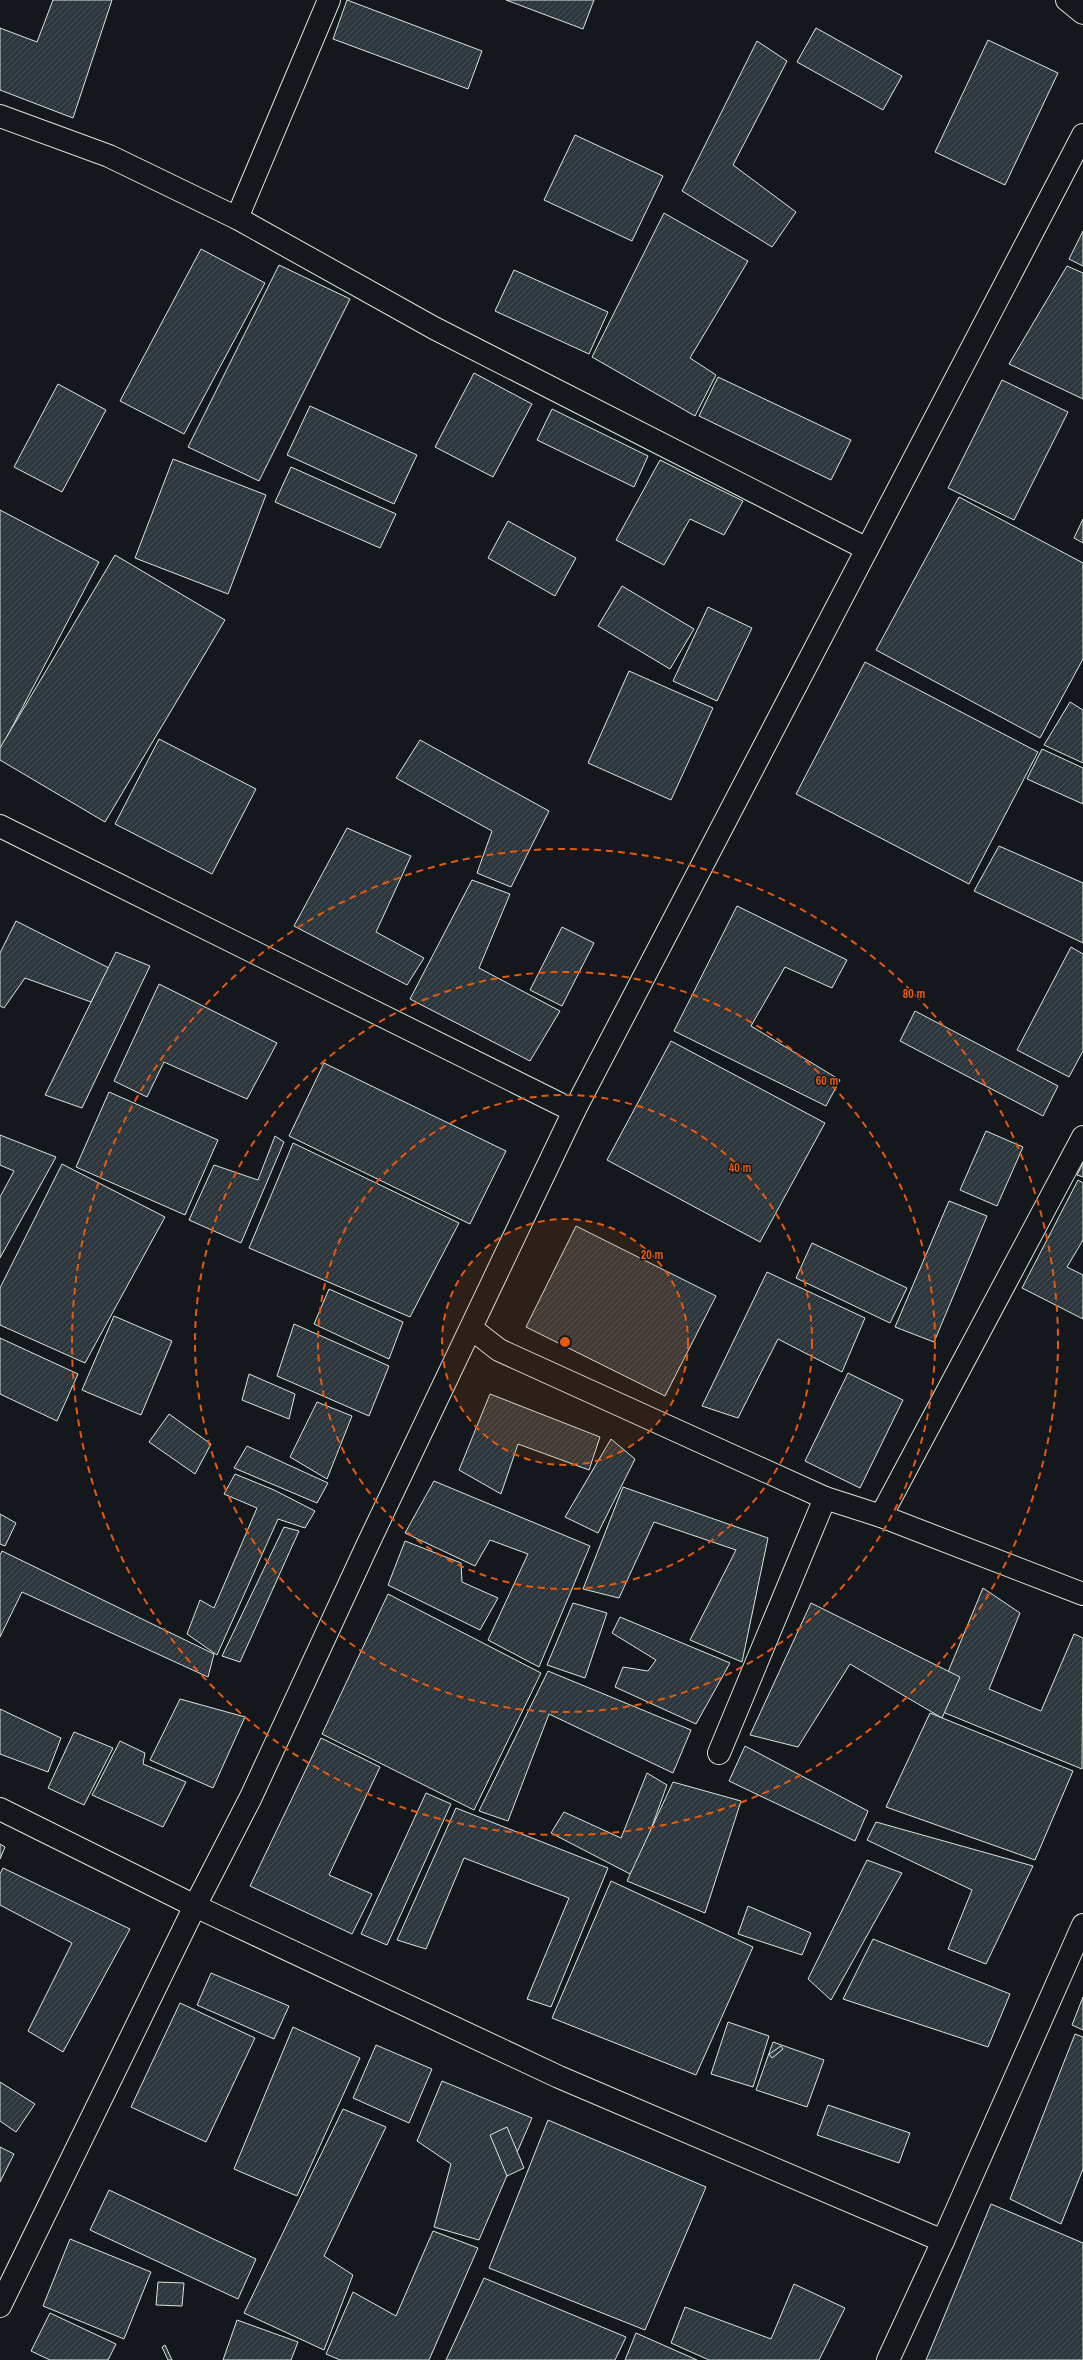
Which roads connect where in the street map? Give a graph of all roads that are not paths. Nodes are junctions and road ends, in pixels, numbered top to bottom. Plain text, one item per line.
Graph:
1 (329, 0) edge
2 (1067, 0) edge
3 (1083, 13) edge
4 (0, 116) edge
5 (1083, 135) edge
6 (237, 218) junction
7 (867, 548) junction
8 (0, 826) edge
9 (574, 1111) junction
10 (1083, 1137) edge
11 (472, 1329) junction
12 (825, 1498) junction
13 (881, 1516) junction
14 (1083, 1594) edge
15 (719, 1753) dead end
16 (0, 1809) edge
17 (195, 1906) junction
18 (1083, 1925) edge
19 (943, 2241) junction
20 (0, 2306) edge
21 (888, 2360) edge

1 - 6 street
2 - 3 street
4 - 6 street
5 - 7 street
6 - 7 street
7 - 9 street
8 - 9 street
9 - 11 street
10 - 13 street
11 - 12 street
11 - 17 street
12 - 13 street
12 - 15 street
13 - 14 street
16 - 17 street
17 - 19 street
17 - 20 street
18 - 19 street
19 - 21 street

